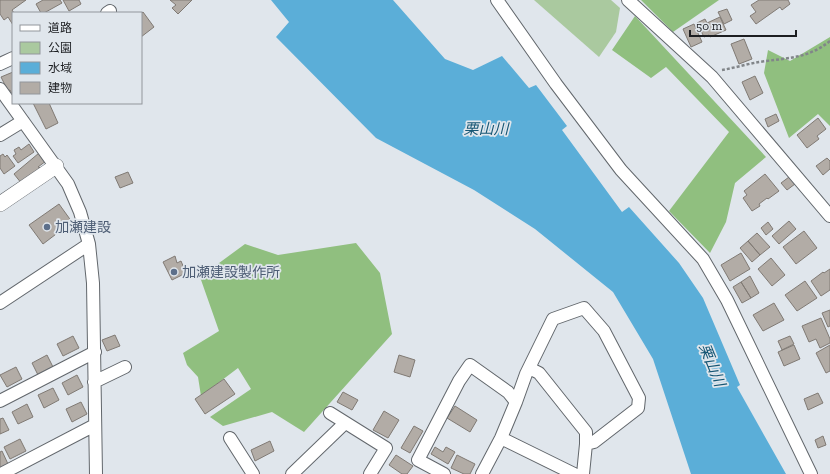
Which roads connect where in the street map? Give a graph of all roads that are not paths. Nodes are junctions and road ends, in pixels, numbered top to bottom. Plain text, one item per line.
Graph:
1 (497, 0) edge
2 (628, 0) edge
3 (12, 58) edge
4 (0, 64) edge
5 (0, 89) edge
6 (23, 121) junction
7 (0, 135) edge
8 (56, 166) junction
9 (0, 204) edge
10 (830, 216) edge
11 (89, 244) junction
12 (0, 303) edge
13 (95, 352) junction
14 (125, 367) dead end
15 (529, 368) junction
16 (94, 382) junction
17 (0, 401) edge
18 (516, 402) junction
19 (330, 413) dead end
20 (345, 423) junction
21 (95, 425) junction
22 (230, 438) dead end
23 (501, 438) junction
24 (586, 444) junction
25 (1, 474) edge
26 (96, 474) edge
27 (253, 474) edge
28 (292, 474) edge
29 (370, 474) edge
30 (444, 474) edge
31 (482, 474) edge
32 (574, 474) edge
33 (583, 474) edge
34 (811, 474) edge

1 - 34 street
2 - 10 street
3 - 4 street
5 - 6 street
6 - 7 street
6 - 8 street
8 - 9 street
8 - 11 street
11 - 12 street
11 - 13 street
13 - 16 street
13 - 17 street
14 - 16 street
15 - 18 street
15 - 24 street
15 - 24 street
16 - 21 street
18 - 23 street
18 - 30 street
19 - 20 street
20 - 28 street
20 - 29 street
21 - 25 street
21 - 26 street
22 - 27 street
23 - 31 street
23 - 32 street
24 - 33 street

